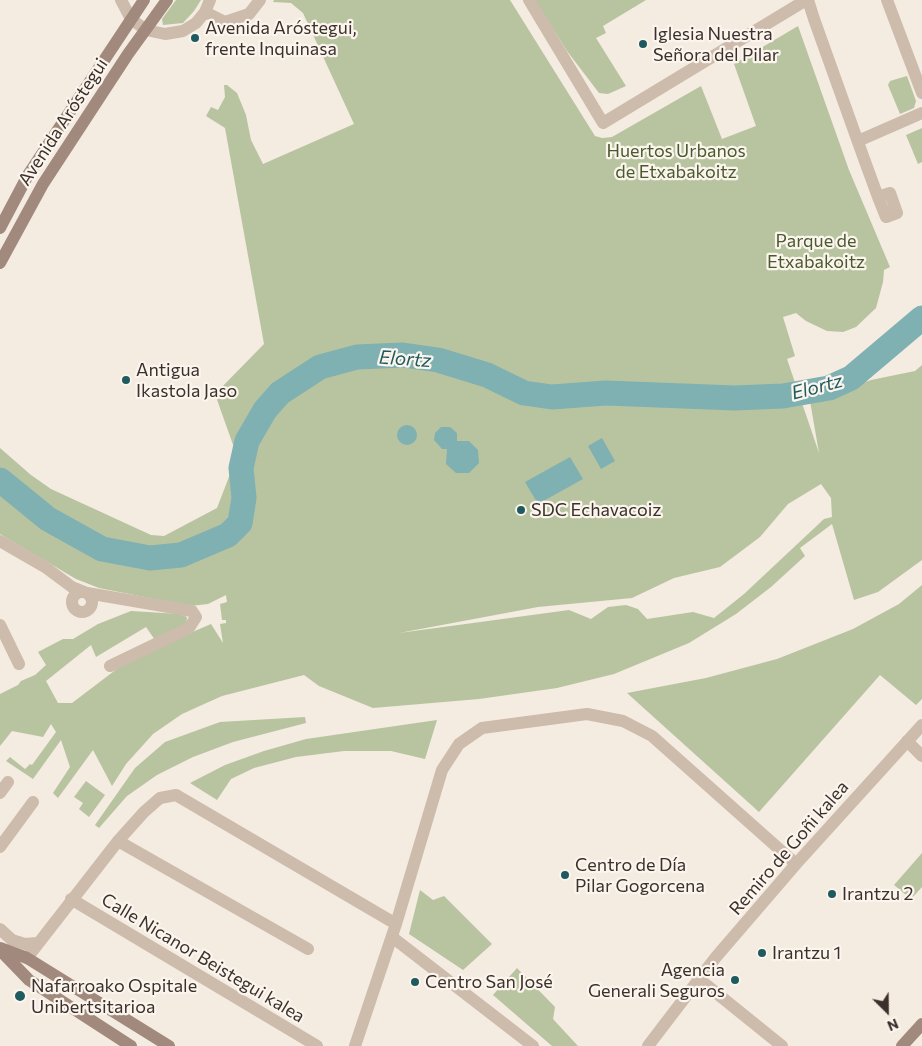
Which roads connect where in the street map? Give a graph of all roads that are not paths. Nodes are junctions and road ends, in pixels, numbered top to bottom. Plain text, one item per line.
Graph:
1 (121, 0) edge
2 (144, 0) edge
3 (167, 0) edge
4 (260, 0) edge
5 (529, 0) edge
6 (807, 0) edge
7 (887, 0) edge
8 (207, 6) edge
9 (131, 19) junction
10 (146, 30) junction
11 (922, 93) edge
12 (922, 113) edge
13 (858, 142) junction
14 (878, 197) dead end
15 (0, 228) edge
16 (0, 263) edge
17 (0, 541) edge
18 (62, 579) junction
19 (87, 593) junction
20 (117, 600) junction
21 (72, 606) junction
22 (91, 608) junction
23 (0, 625) edge
24 (19, 664) dead end
25 (110, 666) dead end
26 (922, 724) edge
27 (907, 741) junction
28 (922, 756) edge
29 (8, 782) dead end
30 (0, 794) edge
31 (33, 802) dead end
32 (118, 841) junction
33 (0, 847) edge
34 (796, 864) junction
35 (72, 899) junction
36 (0, 929) edge
37 (394, 931) junction
38 (37, 944) junction
39 (0, 949) edge
40 (308, 949) dead end
41 (27, 958) junction
42 (699, 979) junction
43 (922, 1024) edge
44 (132, 1046) edge
45 (169, 1046) edge
46 (317, 1046) edge
47 (355, 1046) edge
48 (533, 1046) edge
49 (648, 1046) edge
50 (782, 1046) edge
51 (902, 1046) edge

1 - 9 street
2 - 9 main road, Avenida Aróstegui
3 - 10 main road, Avenida Aróstegui
4 - 8 street
5 - 6 street
6 - 13 street
7 - 11 street
8 - 10 street
9 - 10 street
9 - 15 main road, Avenida Aróstegui
10 - 16 main road, Avenida Aróstegui
12 - 13 street
13 - 14 street
17 - 18 street
18 - 19 street
18 - 21 street
19 - 20 street
19 - 21 street
19 - 22 street
20 - 22 street
20 - 25 street
21 - 22 street
23 - 24 street
26 - 27 street, Remiro de Goñi kalea
27 - 28 street
27 - 34 street, Remiro de Goñi kalea
29 - 30 street
31 - 33 street
32 - 35 street
32 - 37 street
32 - 40 street
34 - 37 street
34 - 42 street, Remiro de Goñi kalea
35 - 38 street
35 - 46 street, Calle Nicanor Beistegui kalea
36 - 38 street
37 - 47 street
37 - 48 street
38 - 41 street
39 - 41 main road
39 - 44 main road
41 - 45 main road
42 - 49 street, Remiro de Goñi kalea
42 - 50 street
43 - 51 main road

